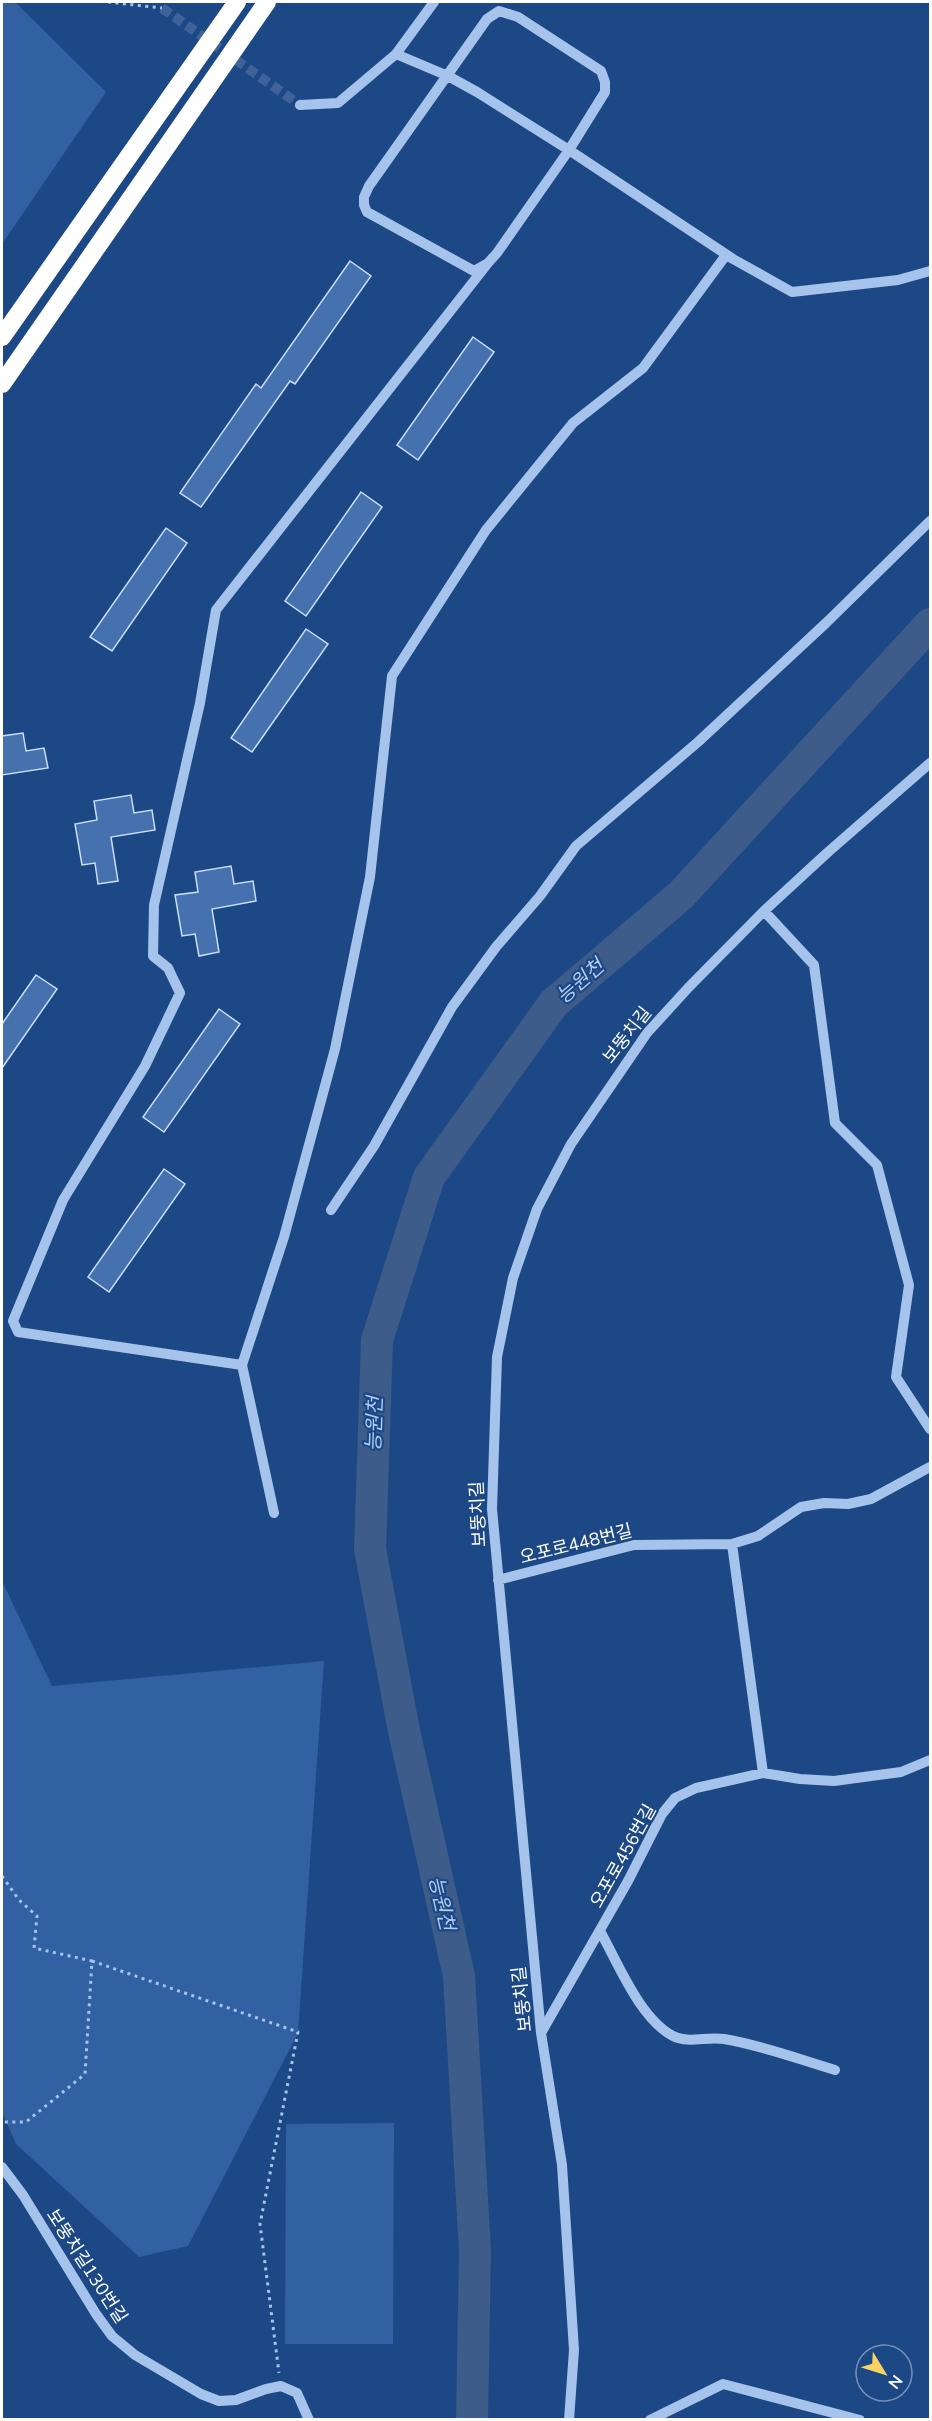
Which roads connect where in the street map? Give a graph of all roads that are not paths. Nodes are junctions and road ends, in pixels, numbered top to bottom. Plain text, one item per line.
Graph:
1 (237, 2) edge
2 (267, 2) edge
3 (434, 2) edge
4 (396, 54) junction
5 (448, 76) junction
6 (300, 105) tunnel mouth
7 (569, 150) junction
8 (726, 255) junction
9 (488, 263) junction
10 (930, 271) edge
11 (2, 337) edge
12 (2, 384) edge
13 (930, 520) edge
14 (930, 763) edge
15 (765, 910) junction
16 (331, 1210) dead end
17 (242, 1365) junction
18 (930, 1429) edge
19 (930, 1467) edge
20 (274, 1513) dead end
21 (732, 1544) junction
22 (498, 1580) junction
23 (930, 1760) edge
24 (763, 1773) junction
25 (600, 1931) junction
26 (541, 2033) junction
27 (835, 2070) dead end
28 (2, 2167) edge
29 (309, 2420) edge
30 (569, 2420) edge
31 (650, 2420) edge
32 (860, 2420) edge

1 - 11 highway
2 - 12 highway
3 - 4 street
4 - 5 street
4 - 6 street
5 - 7 street
5 - 7 street
5 - 9 street
7 - 8 street
7 - 9 street
8 - 10 street
8 - 17 street
9 - 17 street
13 - 16 street
14 - 15 street, 보뚱치길
15 - 18 street
15 - 22 street, 보뚱치길
17 - 20 street
19 - 21 street, 오포로448번길
21 - 22 street, 오포로448번길
21 - 24 street
22 - 26 street, 보뚱치길
23 - 24 street, 오포로456번길
24 - 25 street, 오포로456번길
25 - 26 street, 오포로456번길
25 - 27 street
26 - 30 street, 보뚱치길
28 - 29 street, 보뚱치길130번길
31 - 32 street

